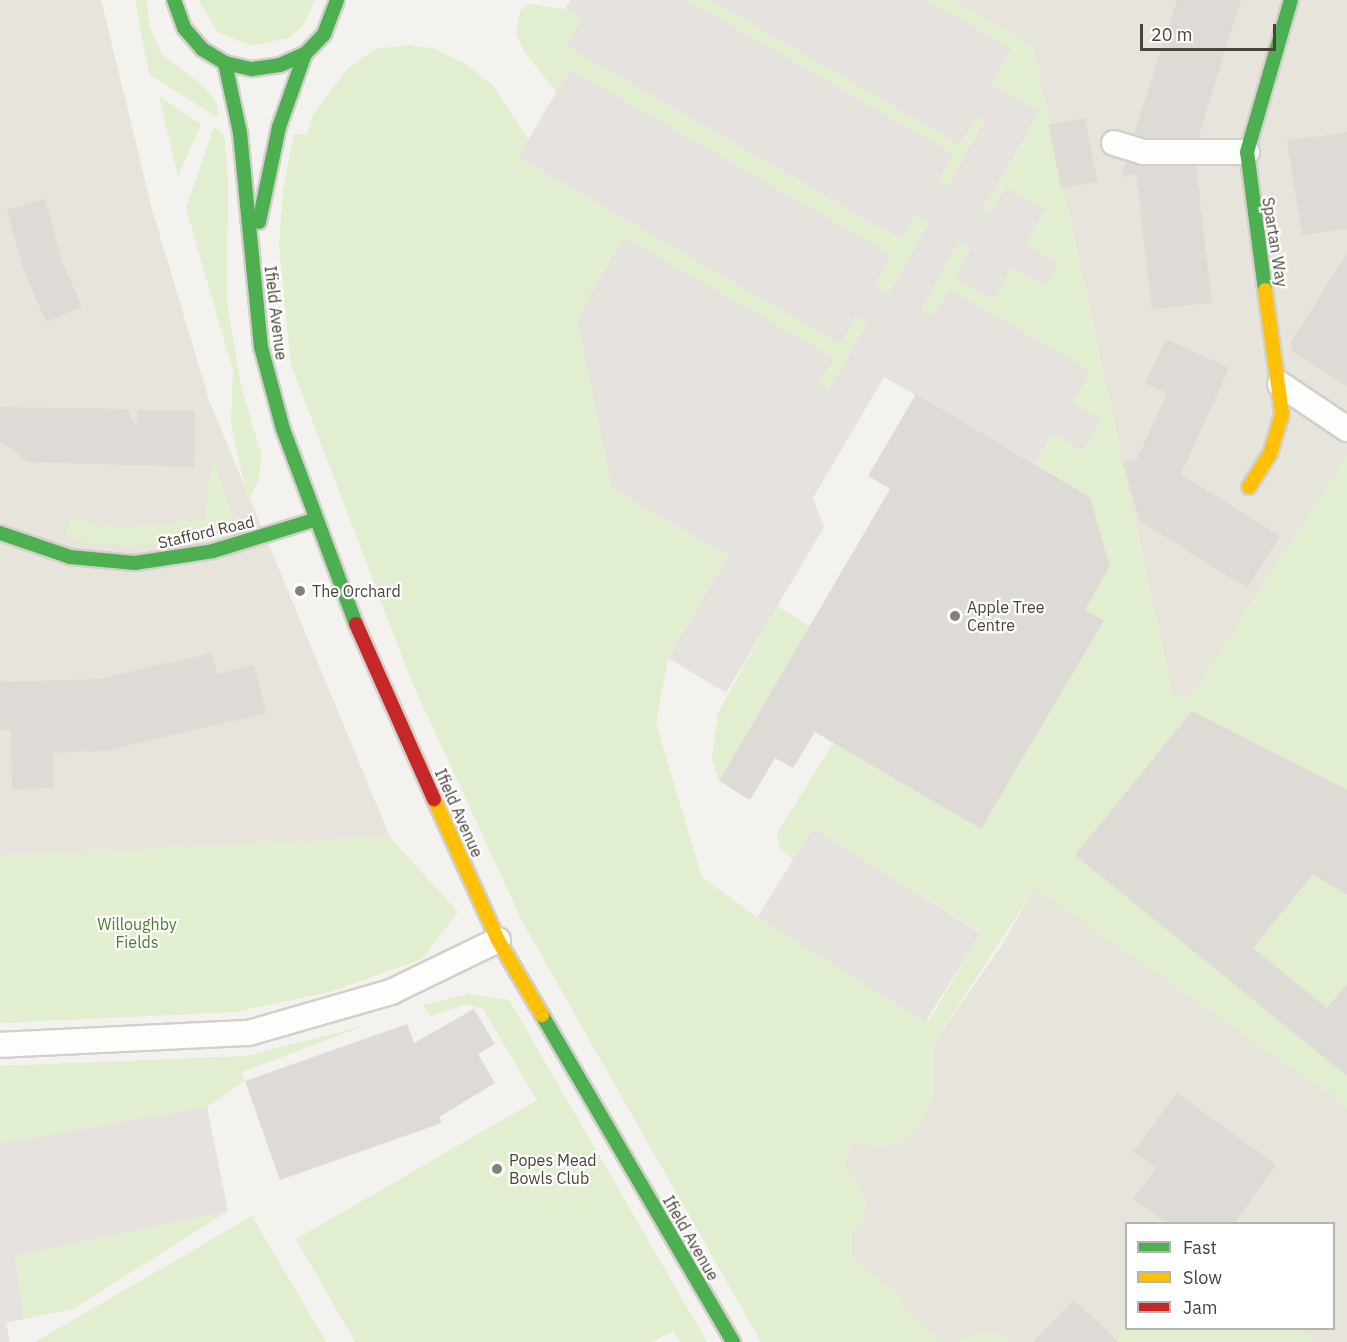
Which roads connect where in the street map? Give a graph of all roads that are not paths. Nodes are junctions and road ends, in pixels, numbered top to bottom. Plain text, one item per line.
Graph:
1 (174, 0) edge
2 (337, 0) edge
3 (1291, 0) edge
4 (305, 54) junction
5 (225, 63) junction
6 (1114, 143) dead end
7 (1247, 152) junction
8 (252, 258) junction
9 (1280, 384) junction
10 (1347, 429) edge
11 (1249, 487) dead end
12 (314, 520) junction
13 (0, 533) edge
14 (498, 940) junction
15 (0, 1045) edge
16 (732, 1342) edge

1 - 5 street
2 - 4 street
3 - 7 street, Spartan Way
4 - 5 street
4 - 8 street, Ifield Avenue
5 - 8 street, Ifield Avenue
6 - 7 lane
7 - 9 street, Spartan Way
8 - 12 street, Ifield Avenue
9 - 10 lane
9 - 11 street, Spartan Way
12 - 13 street, Stafford Road
12 - 14 street, Ifield Avenue
14 - 15 lane
14 - 16 street, Ifield Avenue

